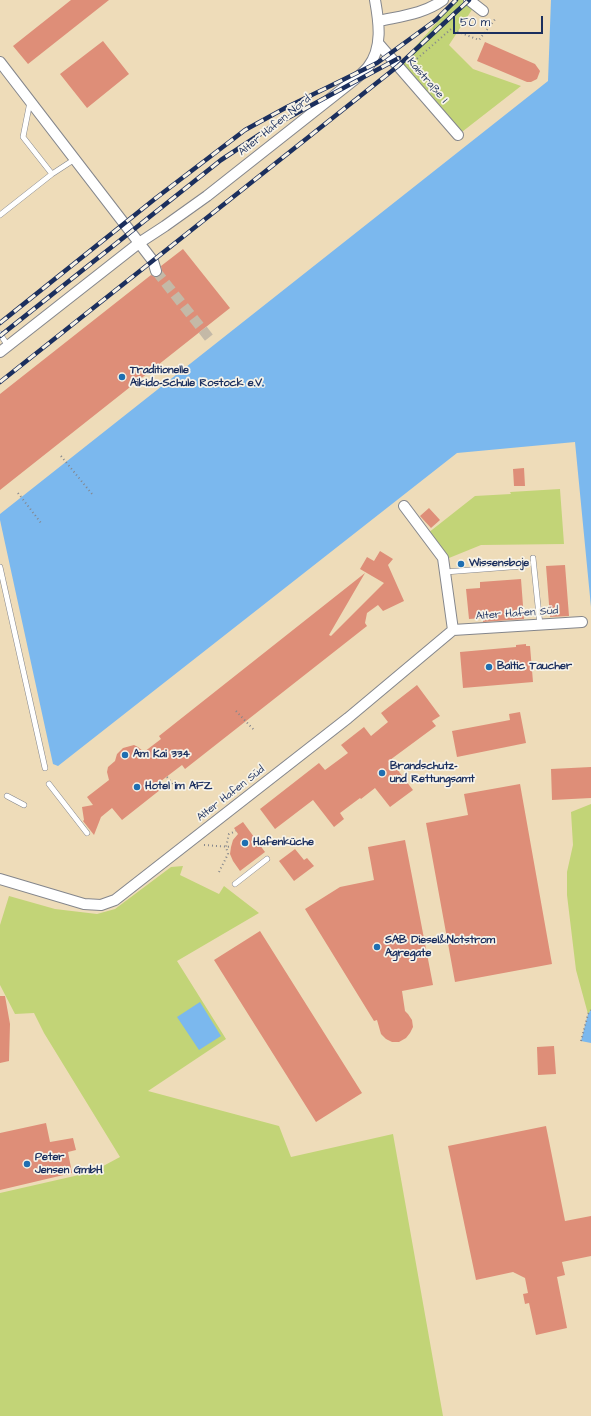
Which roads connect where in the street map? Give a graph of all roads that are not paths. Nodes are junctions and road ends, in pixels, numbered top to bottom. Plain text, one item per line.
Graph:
1 (376, 0) edge
2 (443, 0) edge
3 (469, 0) edge
4 (483, 11) dead end
5 (379, 21) junction
6 (378, 43) junction
7 (0, 62) edge
8 (30, 102) junction
9 (458, 135) dead end
10 (75, 159) junction
11 (52, 174) junction
12 (0, 215) edge
13 (139, 243) junction
14 (156, 271) tunnel mouth
15 (0, 334) edge
16 (4, 349) edge
17 (404, 506) dead end
18 (533, 558) dead end
19 (523, 566) dead end
20 (0, 567) edge
21 (445, 572) junction
22 (582, 622) dead end
23 (540, 625) junction
24 (453, 630) junction
25 (45, 768) dead end
26 (49, 784) dead end
27 (7, 796) dead end
28 (24, 805) dead end
29 (87, 833) dead end
30 (267, 858) dead end
31 (0, 878) edge
32 (235, 884) dead end

1 - 5 street, Alter Hafen Nord
2 - 5 street
3 - 4 street
5 - 6 street, Alter Hafen Nord
6 - 9 street, Kaistraße I
6 - 13 street, Alter Hafen Nord
7 - 8 street
8 - 10 street
8 - 11 lane
10 - 11 lane
10 - 13 street
11 - 12 lane
13 - 14 street
13 - 16 street, Alter Hafen Nord
15 - 16 lane
17 - 21 street
18 - 23 lane
19 - 21 lane
20 - 25 lane
21 - 24 street
22 - 23 street, Alter Hafen Süd
23 - 24 street, Alter Hafen Süd
24 - 31 street, Alter Hafen Süd
26 - 29 lane
27 - 28 lane
30 - 32 lane

